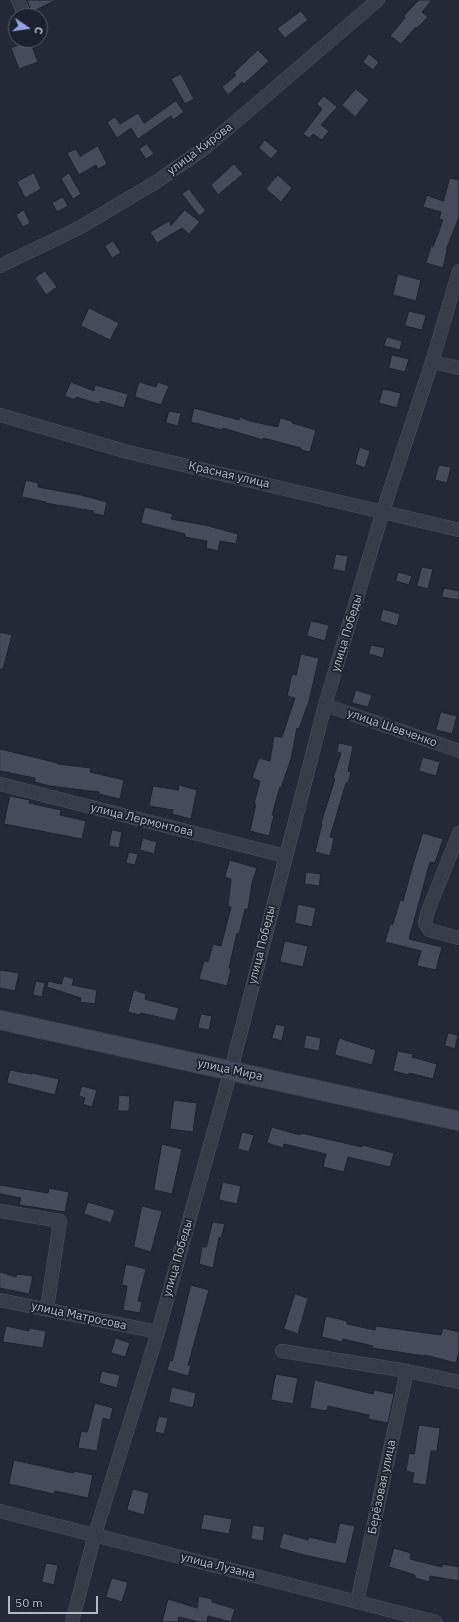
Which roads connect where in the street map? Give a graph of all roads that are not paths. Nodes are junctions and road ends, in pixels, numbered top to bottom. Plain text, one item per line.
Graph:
1 (378, 0) edge
2 (0, 266) edge
3 (459, 270) edge
4 (432, 362) junction
5 (459, 368) edge
6 (0, 415) edge
7 (382, 511) junction
8 (459, 530) edge
9 (325, 705) junction
10 (459, 751) edge
11 (0, 784) edge
12 (459, 833) edge
13 (285, 856) junction
14 (459, 938) edge
15 (0, 1020) edge
16 (231, 1070) junction
17 (459, 1121) edge
18 (0, 1211) edge
19 (0, 1300) edge
20 (47, 1309) junction
21 (158, 1332) junction
22 (282, 1351) dead end
23 (407, 1372) junction
24 (459, 1382) edge
25 (0, 1511) edge
26 (95, 1534) junction
27 (357, 1602) junction
28 (72, 1622) edge
29 (436, 1622) edge

1 - 2 street, улица Кирова
3 - 4 street, улица Победы
4 - 5 street
4 - 7 street, улица Победы
6 - 7 street, Красная улица
7 - 8 street, Красная улица
7 - 9 street, улица Победы
9 - 10 street, улица Шевченко
9 - 13 street, улица Победы
11 - 13 street, улица Лермонтова
12 - 14 street
13 - 16 street, улица Победы
15 - 16 main road, улица Мира
16 - 17 main road, улица Мира
16 - 21 street, улица Победы
18 - 20 street
19 - 20 street, улица Матросова
20 - 21 street, улица Матросова
21 - 26 street, улица Победы
22 - 23 street
23 - 24 street
23 - 27 street, Берёзовая улица
25 - 26 street, улица Лузана
26 - 27 street, улица Лузана
26 - 28 street, улица Победы
27 - 29 street, улица Лузана

